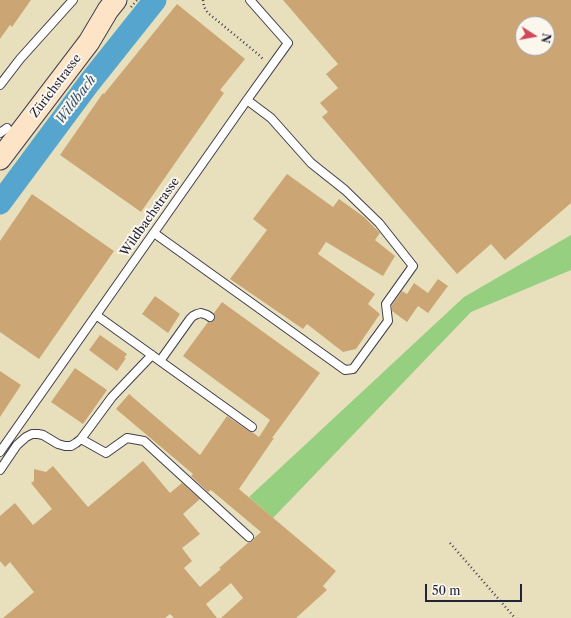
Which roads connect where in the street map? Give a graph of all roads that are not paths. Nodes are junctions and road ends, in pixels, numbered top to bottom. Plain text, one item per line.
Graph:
1 (73, 0) edge
2 (250, 0) edge
3 (112, 5) edge
4 (0, 84) edge
5 (247, 100) junction
6 (2, 132) edge
7 (0, 159) edge
8 (154, 233) junction
9 (96, 315) junction
10 (210, 317) dead end
11 (152, 355) junction
12 (160, 361) junction
13 (252, 427) dead end
14 (80, 440) junction
15 (0, 452) edge
16 (0, 470) edge
17 (249, 537) dead end

1 - 4 lane
2 - 5 lane, Wildbachstrasse
3 - 6 main road, Zürichstrasse
3 - 7 main road, Zürichstrasse
5 - 8 lane, Wildbachstrasse
5 - 8 lane
8 - 9 lane, Wildbachstrasse
9 - 11 lane
9 - 15 lane, Wildbachstrasse
10 - 12 lane
11 - 12 lane
11 - 14 lane
12 - 13 lane
14 - 16 lane
14 - 17 lane

